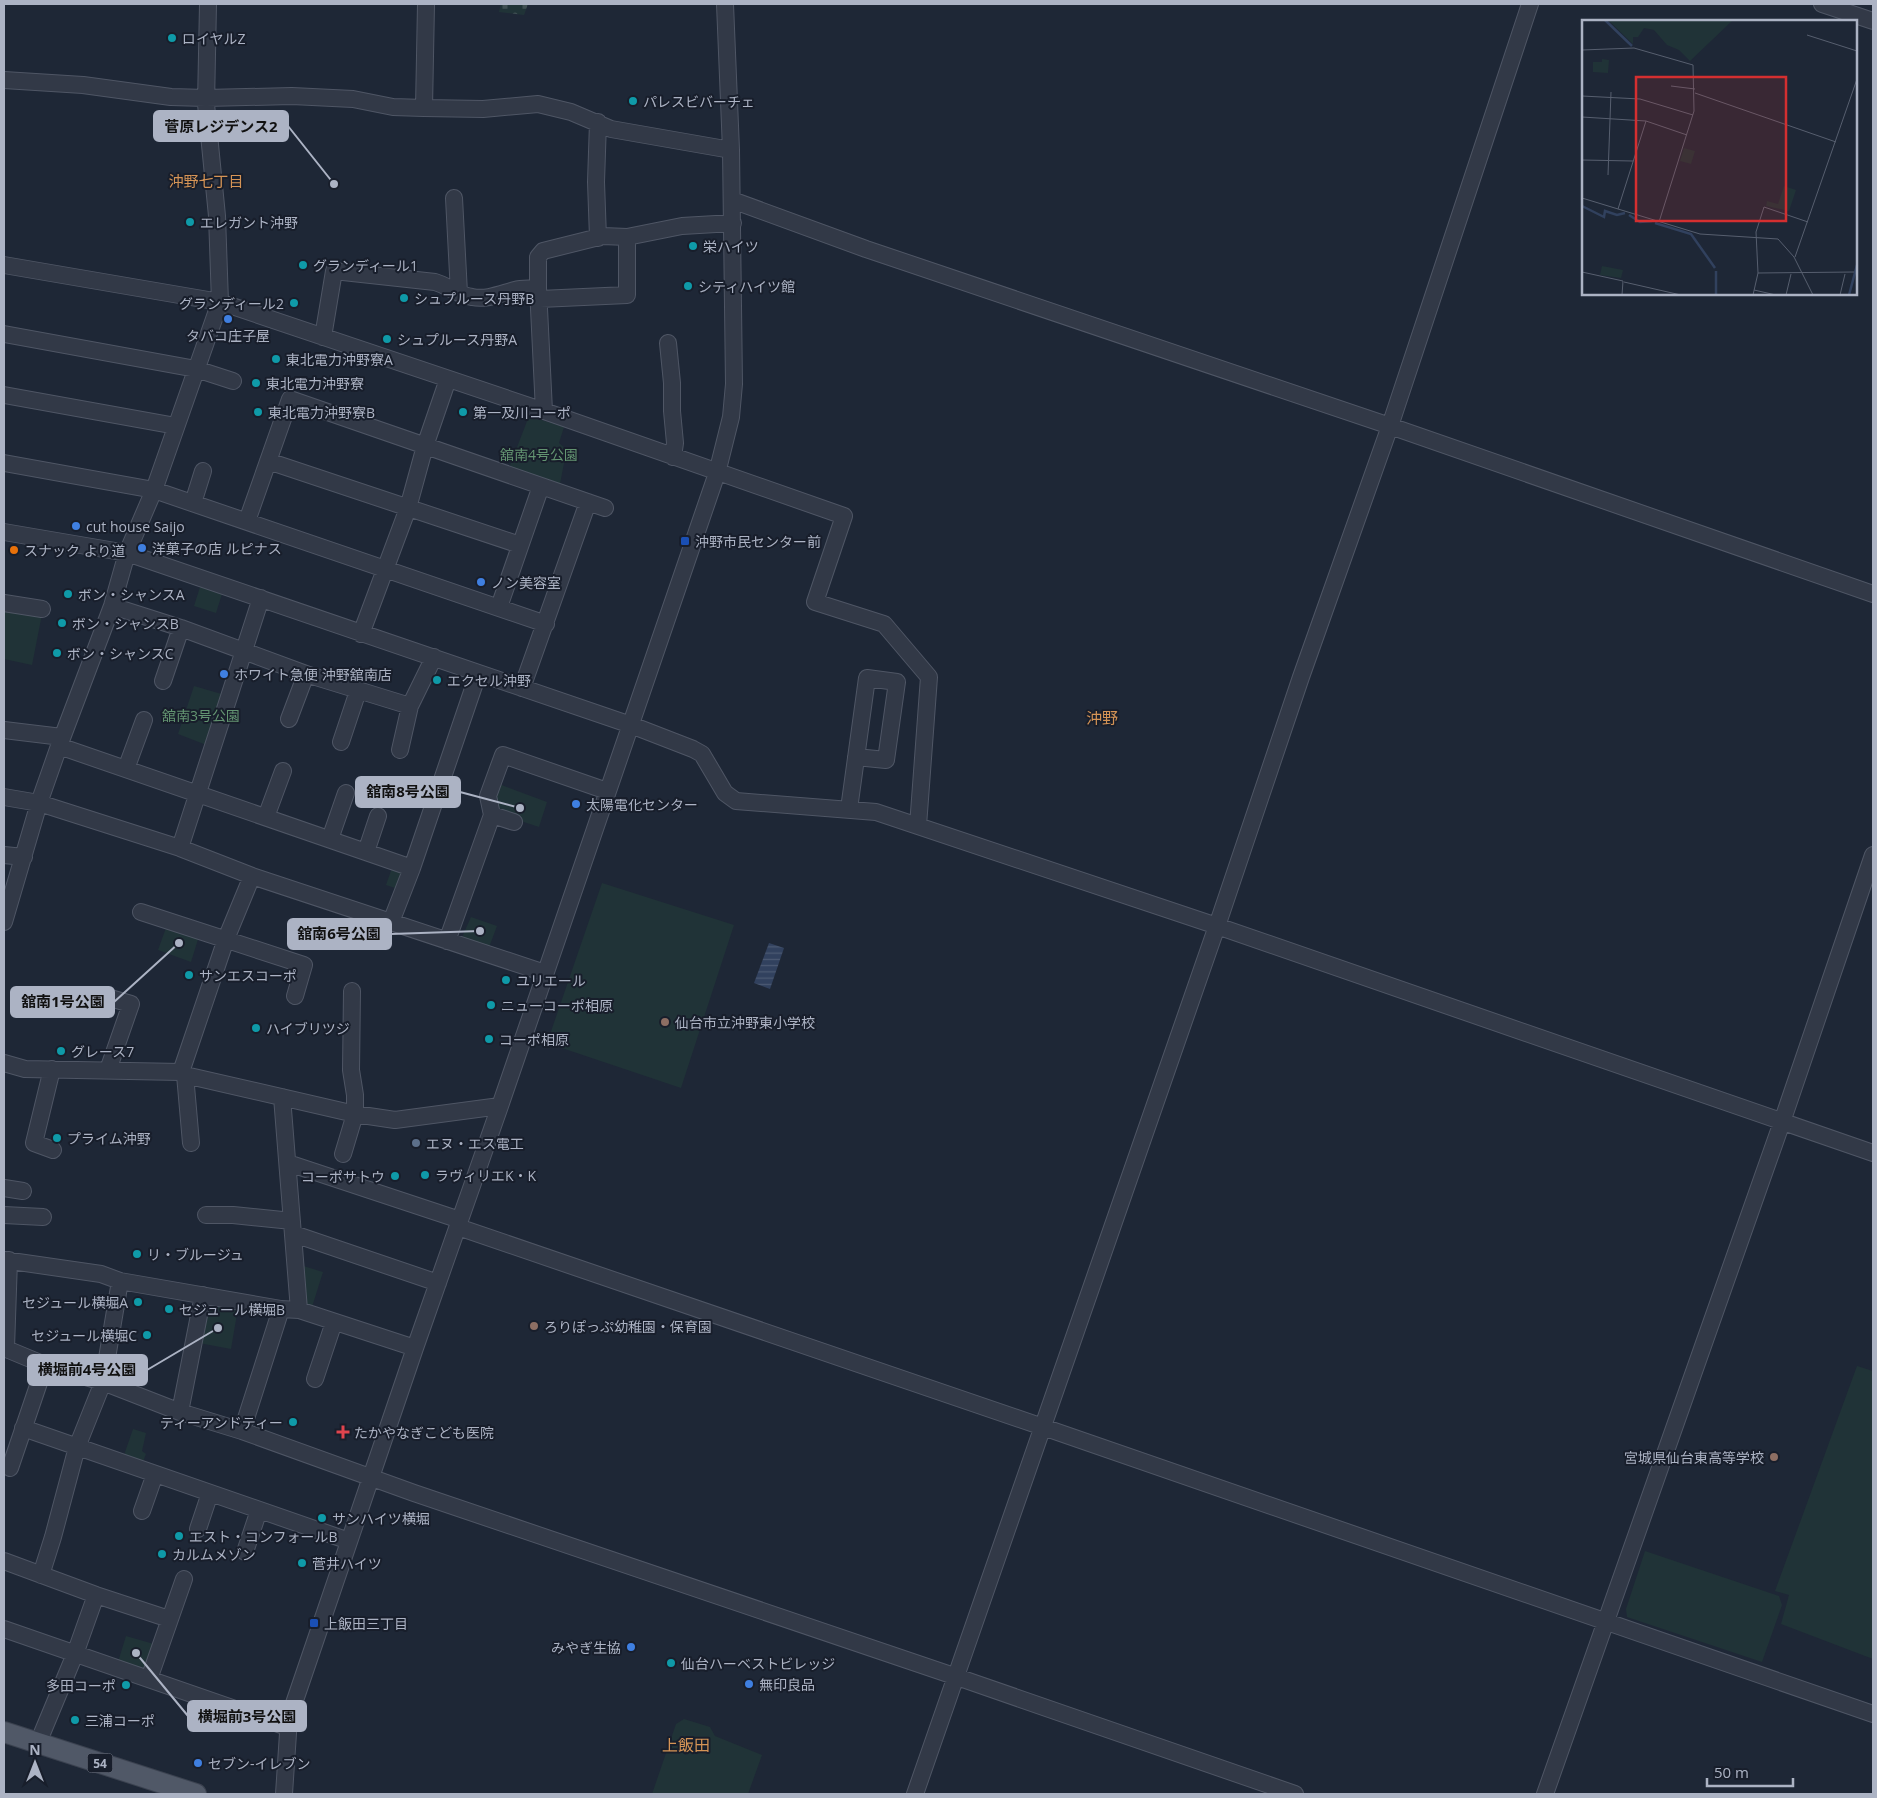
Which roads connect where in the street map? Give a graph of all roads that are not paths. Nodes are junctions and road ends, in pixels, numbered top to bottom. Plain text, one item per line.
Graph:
1 (208, 4) edge
2 (426, 4) edge
3 (725, 4) edge
4 (1530, 4) edge
5 (1822, 4) edge
6 (1873, 21) edge
7 (4, 80) edge
8 (206, 98) junction
9 (432, 108) junction
10 (598, 122) junction
11 (732, 150) junction
12 (454, 198) dead end
13 (732, 200) junction
14 (733, 223) junction
15 (627, 237) junction
16 (598, 238) junction
17 (4, 265) edge
18 (459, 293) junction
19 (539, 294) junction
20 (220, 302) junction
21 (4, 334) edge
22 (323, 337) junction
23 (668, 343) dead end
24 (196, 369) junction
25 (448, 379) junction
26 (233, 381) dead end
27 (4, 395) edge
28 (544, 411) junction
29 (176, 426) junction
30 (1390, 426) junction
31 (424, 446) junction
32 (673, 457) junction
33 (268, 460) junction
34 (4, 463) edge
35 (203, 472) dead end
36 (717, 473) junction
37 (541, 486) junction
38 (154, 490) junction
39 (588, 502) junction
40 (193, 503) junction
41 (408, 508) junction
42 (605, 508) dead end
43 (247, 521) junction
44 (4, 532) edge
45 (520, 545) junction
46 (127, 553) junction
47 (384, 569) junction
48 (1873, 594) edge
49 (261, 598) junction
50 (4, 603) edge
51 (112, 606) junction
52 (499, 607) junction
53 (42, 609) dead end
54 (546, 624) junction
55 (181, 628) junction
56 (361, 634) junction
57 (244, 650) junction
58 (434, 657) junction
59 (306, 674) junction
60 (478, 674) junction
61 (163, 681) dead end
62 (522, 688) junction
63 (358, 691) junction
64 (410, 706) junction
65 (289, 719) dead end
66 (144, 720) dead end
67 (631, 725) junction
68 (4, 730) edge
69 (60, 741) junction
70 (341, 742) dead end
71 (400, 750) dead end
72 (856, 756) junction
73 (126, 769) junction
74 (283, 771) dead end
75 (608, 791) junction
76 (346, 793) dead end
77 (198, 794) junction
78 (4, 797) edge
79 (40, 803) junction
80 (849, 809) junction
81 (492, 815) junction
82 (378, 816) dead end
83 (266, 817) junction
84 (514, 822) dead end
85 (918, 826) junction
86 (330, 840) junction
87 (180, 848) junction
88 (366, 852) junction
89 (4, 855) edge
90 (1873, 855) edge
91 (24, 857) junction
92 (412, 868) junction
93 (252, 876) junction
94 (141, 912) dead end
95 (4, 922) edge
96 (391, 922) junction
97 (1217, 926) junction
98 (226, 939) junction
99 (447, 941) junction
100 (545, 973) junction
101 (352, 991) dead end
102 (103, 996) dead end
103 (294, 996) dead end
104 (4, 1063) edge
105 (52, 1069) junction
106 (108, 1070) junction
107 (183, 1073) junction
108 (282, 1097) junction
109 (500, 1106) junction
110 (355, 1114) junction
111 (1782, 1122) junction
112 (191, 1143) dead end
113 (53, 1150) dead end
114 (1873, 1153) edge
115 (343, 1154) dead end
116 (288, 1163) junction
117 (4, 1188) edge
118 (24, 1190) dead end
119 (4, 1215) edge
120 (206, 1215) dead end
121 (43, 1218) dead end
122 (459, 1224) junction
123 (293, 1227) junction
124 (7, 1260) edge
125 (120, 1281) junction
126 (438, 1283) junction
127 (203, 1295) junction
128 (281, 1309) junction
129 (299, 1310) junction
130 (334, 1322) junction
131 (5, 1348) edge
132 (415, 1348) junction
133 (45, 1365) junction
134 (315, 1379) dead end
135 (103, 1382) junction
136 (180, 1412) junction
137 (1044, 1427) junction
138 (23, 1428) junction
139 (242, 1431) junction
140 (77, 1446) junction
141 (10, 1468) dead end
142 (155, 1474) junction
143 (372, 1476) junction
144 (210, 1493) junction
145 (259, 1510) junction
146 (142, 1511) dead end
147 (198, 1530) dead end
148 (349, 1541) junction
149 (245, 1552) dead end
150 (4, 1561) edge
151 (41, 1575) junction
152 (184, 1579) dead end
153 (96, 1595) junction
154 (170, 1619) junction
155 (1606, 1622) junction
156 (4, 1629) edge
157 (75, 1654) junction
158 (957, 1677) junction
159 (149, 1679) junction
160 (1873, 1714) edge
161 (287, 1727) junction
162 (4, 1732) edge
163 (38, 1743) junction
164 (196, 1794) edge
165 (284, 1794) edge
166 (915, 1794) edge
167 (1295, 1794) edge
168 (1545, 1794) edge

1 - 8 street
2 - 9 street
3 - 11 street
4 - 30 street
5 - 6 street
7 - 8 street
8 - 9 street
8 - 20 street
9 - 10 street
10 - 11 street
10 - 16 street
11 - 13 street
12 - 18 street
13 - 14 street
13 - 30 street
14 - 15 street
14 - 36 street
15 - 16 street
15 - 19 street
16 - 19 street
17 - 20 street
18 - 19 street
18 - 22 street
19 - 28 street
20 - 22 street
20 - 24 street
21 - 24 street
22 - 25 street
23 - 32 street
24 - 26 street
24 - 29 street
25 - 28 street
25 - 31 street
27 - 29 street
28 - 32 street
29 - 38 street
30 - 48 street
30 - 97 street
31 - 33 street
31 - 37 street
31 - 41 street
32 - 36 street
33 - 41 street
33 - 43 street
34 - 38 street
35 - 40 street
36 - 67 street
36 - 85 street
37 - 39 street
37 - 45 street
38 - 40 street
38 - 46 street
39 - 42 street
39 - 54 street
40 - 43 street
41 - 45 street
41 - 47 street
43 - 47 street
44 - 46 street
45 - 52 street
46 - 49 street
46 - 51 street
47 - 52 street
47 - 56 street
49 - 56 street
49 - 57 street
50 - 53 street
51 - 55 street
51 - 69 street
52 - 54 street
54 - 62 street
55 - 57 street
55 - 61 street
56 - 58 street
57 - 59 street
57 - 77 street
58 - 60 street
58 - 64 street
59 - 63 street
59 - 65 street
60 - 62 street
60 - 92 street
62 - 67 street
63 - 64 street
63 - 70 street
64 - 71 street
66 - 73 street
67 - 75 street
67 - 80 street
68 - 69 street
69 - 73 street
69 - 79 street
72 - 72 street
72 - 80 street
73 - 77 street
74 - 83 street
75 - 81 street
75 - 100 street
76 - 86 street
77 - 83 street
77 - 87 street
78 - 79 street
79 - 87 street
79 - 91 street
80 - 85 street
81 - 84 street
81 - 99 street
82 - 88 street
83 - 86 street
85 - 97 street
86 - 88 street
87 - 93 street
88 - 92 street
89 - 91 street
90 - 111 street
91 - 95 street
92 - 96 street
93 - 96 street
93 - 98 street
94 - 98 street
96 - 99 street
97 - 111 street
97 - 137 street
98 - 103 street
98 - 107 street
99 - 100 street
100 - 109 street
101 - 110 street
102 - 106 street
104 - 105 street
105 - 106 street
105 - 113 street
106 - 107 street
107 - 108 street
107 - 112 street
108 - 110 street
108 - 116 street
109 - 110 street
109 - 122 street
110 - 115 street
111 - 114 street
111 - 155 street
116 - 122 street
116 - 123 street
117 - 118 street
119 - 121 street
120 - 123 street
122 - 126 street
122 - 137 street
123 - 126 street
123 - 129 street
124 - 125 street
124 - 131 street
125 - 127 street
125 - 135 street
126 - 132 street
127 - 128 street
127 - 136 street
128 - 129 street
128 - 139 street
129 - 130 street
130 - 132 street
130 - 134 street
131 - 133 street
132 - 143 street
133 - 135 street
133 - 138 street
135 - 136 street
135 - 140 street
136 - 139 street
137 - 155 street
137 - 158 street
138 - 140 street
138 - 141 street
139 - 143 street
140 - 142 street
140 - 151 street
142 - 144 street
142 - 146 street
143 - 148 street
143 - 158 street
144 - 145 street
144 - 147 street
145 - 148 street
145 - 149 street
148 - 161 street
150 - 151 street
151 - 153 street
152 - 154 street
153 - 154 street
153 - 157 street
154 - 159 street
155 - 160 street
155 - 168 street
156 - 157 street
157 - 159 street
157 - 163 street
158 - 166 street
158 - 167 street
159 - 161 street
161 - 165 street
162 - 163 main road, 54
163 - 164 main road, 54

